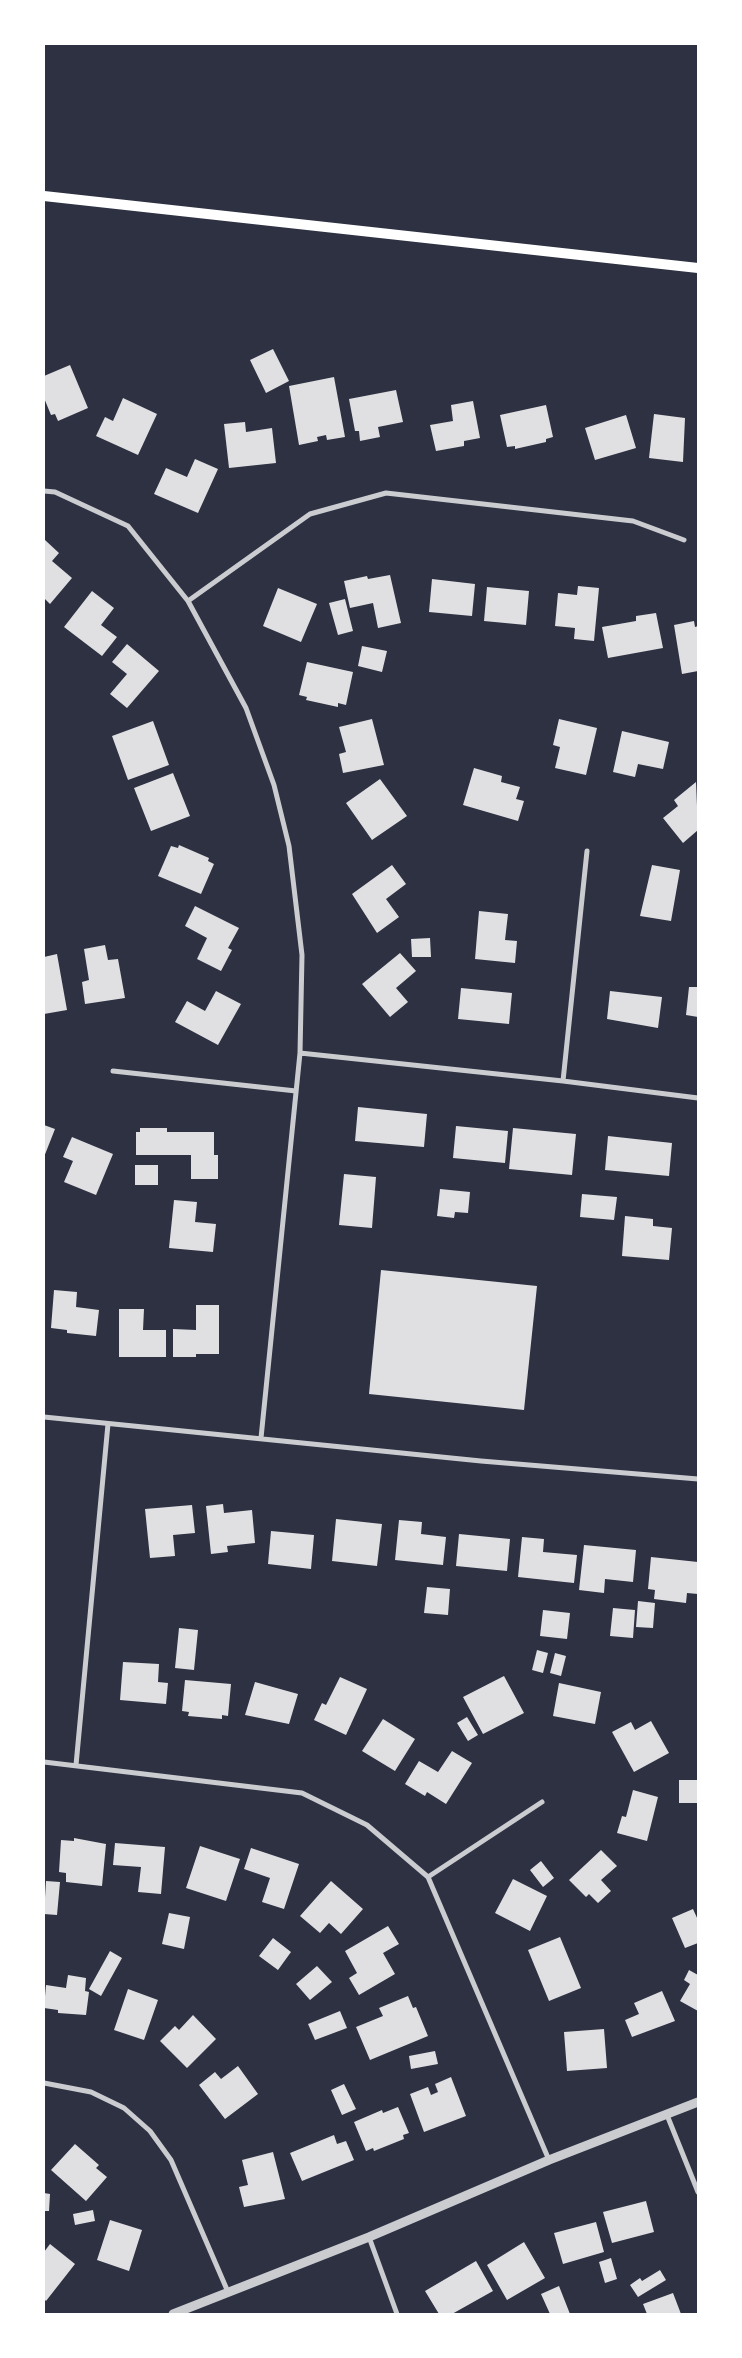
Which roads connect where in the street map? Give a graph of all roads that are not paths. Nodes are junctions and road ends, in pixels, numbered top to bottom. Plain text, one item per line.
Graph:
1 (44, 196) edge
2 (698, 268) edge
3 (44, 491) edge
4 (684, 540) dead end
5 (188, 600) junction
6 (587, 851) dead end
7 (300, 1053) junction
8 (113, 1071) dead end
9 (563, 1081) junction
10 (296, 1091) junction
11 (698, 1098) edge
12 (44, 1417) edge
13 (108, 1424) junction
14 (261, 1438) junction
15 (698, 1479) edge
16 (44, 1762) edge
17 (76, 1765) junction
18 (542, 1802) dead end
19 (428, 1877) junction
20 (44, 2083) edge
21 (698, 2102) edge
22 (667, 2115) junction
23 (549, 2160) junction
24 (698, 2192) edge
25 (369, 2237) junction
26 (228, 2292) junction
27 (173, 2314) edge
28 (397, 2314) edge

1 - 2 main road
3 - 5 street
4 - 5 street
5 - 7 street
6 - 9 street
7 - 9 street
7 - 10 street
8 - 10 street
9 - 11 street
10 - 14 street
12 - 13 street
13 - 14 street
13 - 17 street
14 - 15 street
16 - 17 street
17 - 19 street
18 - 19 street
19 - 23 street
20 - 26 street
21 - 22 street
22 - 23 street
22 - 24 street
23 - 25 street
25 - 26 street
25 - 28 street
26 - 27 street

